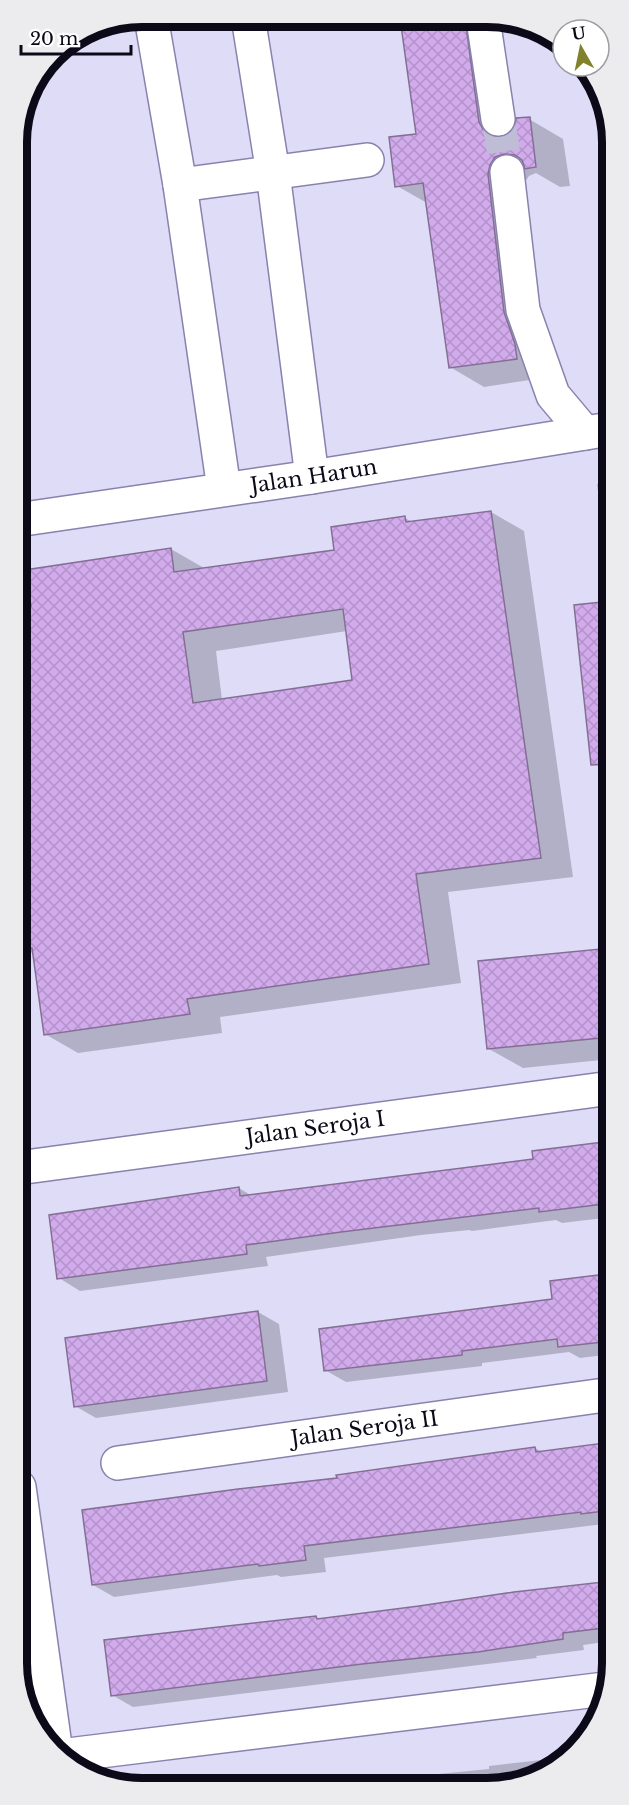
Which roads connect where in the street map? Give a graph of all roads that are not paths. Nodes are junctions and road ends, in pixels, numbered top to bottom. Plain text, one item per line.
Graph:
1 (153, 27) edge
2 (250, 27) edge
3 (484, 27) edge
4 (498, 119) tunnel mouth
5 (367, 160) dead end
6 (507, 172) tunnel mouth
7 (273, 173) junction
8 (180, 184) junction
9 (598, 431) edge
10 (312, 477) junction
11 (224, 489) junction
12 (27, 519) edge
13 (602, 1089) edge
14 (27, 1167) edge
15 (602, 1395) edge
16 (118, 1463) dead end
17 (27, 1608) edge
18 (28, 1623) edge
19 (599, 1690) edge
20 (52, 1734) edge
21 (72, 1754) edge

1 - 8 street
2 - 7 street
3 - 4 street
5 - 7 street
6 - 9 street
7 - 8 street
7 - 10 street
8 - 11 street
9 - 10 street, Jalan Harun
10 - 11 street, Jalan Harun
11 - 12 street, Jalan Harun
13 - 14 street, Jalan Seroja I
15 - 16 street, Jalan Seroja II
17 - 18 street
18 - 20 street
19 - 21 street

